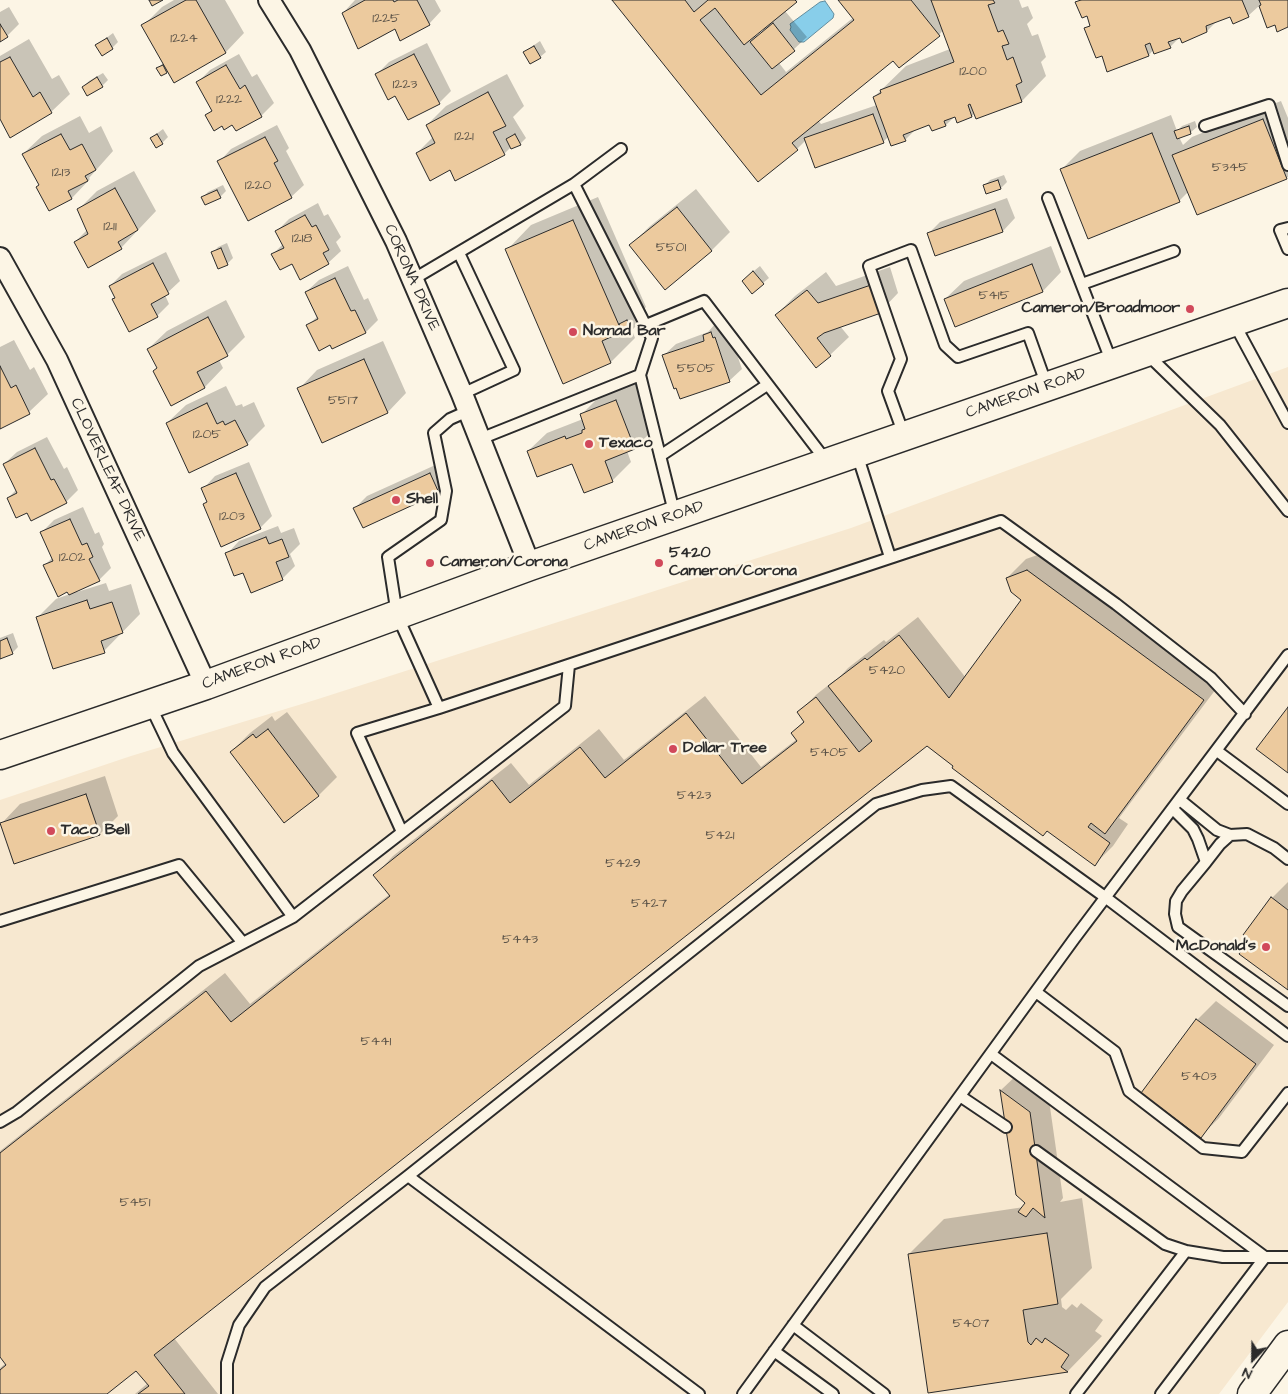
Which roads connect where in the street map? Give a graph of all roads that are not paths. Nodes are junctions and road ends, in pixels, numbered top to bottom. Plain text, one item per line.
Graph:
1 (269, 0) edge
2 (1205, 126) dead end
3 (621, 149) dead end
4 (1288, 165) edge
5 (574, 184) junction
6 (1048, 198) dead end
7 (1288, 228) edge
8 (1288, 249) edge
9 (1174, 251) dead end
10 (459, 253) junction
11 (0, 258) edge
12 (412, 280) junction
13 (1082, 284) junction
14 (1288, 303) edge
15 (1233, 322) junction
16 (646, 325) junction
17 (1146, 352) junction
18 (1112, 364) junction
19 (640, 375) junction
20 (767, 385) junction
21 (1047, 387) junction
22 (465, 402) junction
23 (1288, 423) edge
24 (905, 436) junction
25 (480, 439) junction
26 (857, 453) junction
27 (660, 456) junction
28 (827, 463) junction
29 (1288, 511) edge
30 (675, 517) junction
31 (890, 557) junction
32 (530, 566) junction
33 (397, 615) junction
34 (1288, 655) edge
35 (570, 665) junction
36 (206, 686) junction
37 (150, 704) junction
38 (439, 708) junction
39 (1245, 714) junction
40 (1217, 751) junction
41 (0, 755) edge
42 (1180, 800) junction
43 (1288, 804) edge
44 (1173, 809) junction
45 (402, 832) junction
46 (1230, 835) junction
47 (1288, 859) edge
48 (1206, 862) junction
49 (1105, 898) junction
50 (293, 917) junction
51 (0, 921) edge
52 (244, 943) junction
53 (1036, 992) junction
54 (1288, 1006) edge
55 (1288, 1036) edge
56 (991, 1054) junction
57 (1288, 1093) edge
58 (960, 1096) junction
59 (0, 1122) edge
60 (1006, 1127) dead end
61 (1036, 1151) dead end
62 (408, 1176) junction
63 (1186, 1252) junction
64 (1265, 1257) junction
65 (1288, 1257) edge
66 (793, 1325) junction
67 (1288, 1345) edge
68 (774, 1351) junction
69 (227, 1394) edge
70 (699, 1394) edge
71 (743, 1394) edge
72 (833, 1394) edge
73 (884, 1394) edge
74 (1076, 1394) edge
75 (1161, 1394) edge
76 (1252, 1394) edge

1 - 12 street, CORONA DRIVE
2 - 4 lane
3 - 5 lane
5 - 10 lane
5 - 16 lane
6 - 13 lane
7 - 8 lane
9 - 13 lane
10 - 12 lane
10 - 22 lane
11 - 36 street, CLOVERLEAF DRIVE
12 - 22 street, CORONA DRIVE
13 - 18 lane
14 - 15 main road, CAMERON ROAD
15 - 17 main road, CAMERON ROAD
15 - 23 lane
16 - 19 lane
16 - 20 lane
17 - 18 main road, CAMERON ROAD
17 - 29 lane
18 - 21 main road, CAMERON ROAD
19 - 25 lane
19 - 27 lane
20 - 27 lane
20 - 28 lane
21 - 24 main road, CAMERON ROAD
21 - 24 lane
22 - 25 street, CORONA DRIVE
22 - 33 lane
24 - 26 main road, CAMERON ROAD
25 - 32 street, CORONA DRIVE
26 - 28 main road, CAMERON ROAD
26 - 31 lane
27 - 30 lane
28 - 30 main road, CAMERON ROAD
30 - 32 main road, CAMERON ROAD
31 - 35 lane
31 - 39 lane
32 - 33 main road, CAMERON ROAD
33 - 36 main road, CAMERON ROAD
33 - 38 lane
34 - 39 lane
35 - 38 lane
35 - 45 lane
36 - 37 main road, CAMERON ROAD
37 - 41 main road, CAMERON ROAD
37 - 50 lane
38 - 45 lane
39 - 40 lane
40 - 42 lane
40 - 43 lane
42 - 44 lane
42 - 46 lane
44 - 48 lane
44 - 49 lane
45 - 50 lane
46 - 47 lane
46 - 48 lane
48 - 54 lane
49 - 53 lane
49 - 55 lane
49 - 62 lane
50 - 52 lane
51 - 52 lane
52 - 59 lane
53 - 56 lane
53 - 57 lane
56 - 58 lane
56 - 64 lane
58 - 60 lane
58 - 66 lane
61 - 63 lane
62 - 69 lane
62 - 70 lane
63 - 64 lane
63 - 74 lane
64 - 65 lane
64 - 75 lane
66 - 68 lane
66 - 73 lane
67 - 76 main road
68 - 71 lane
68 - 72 lane

